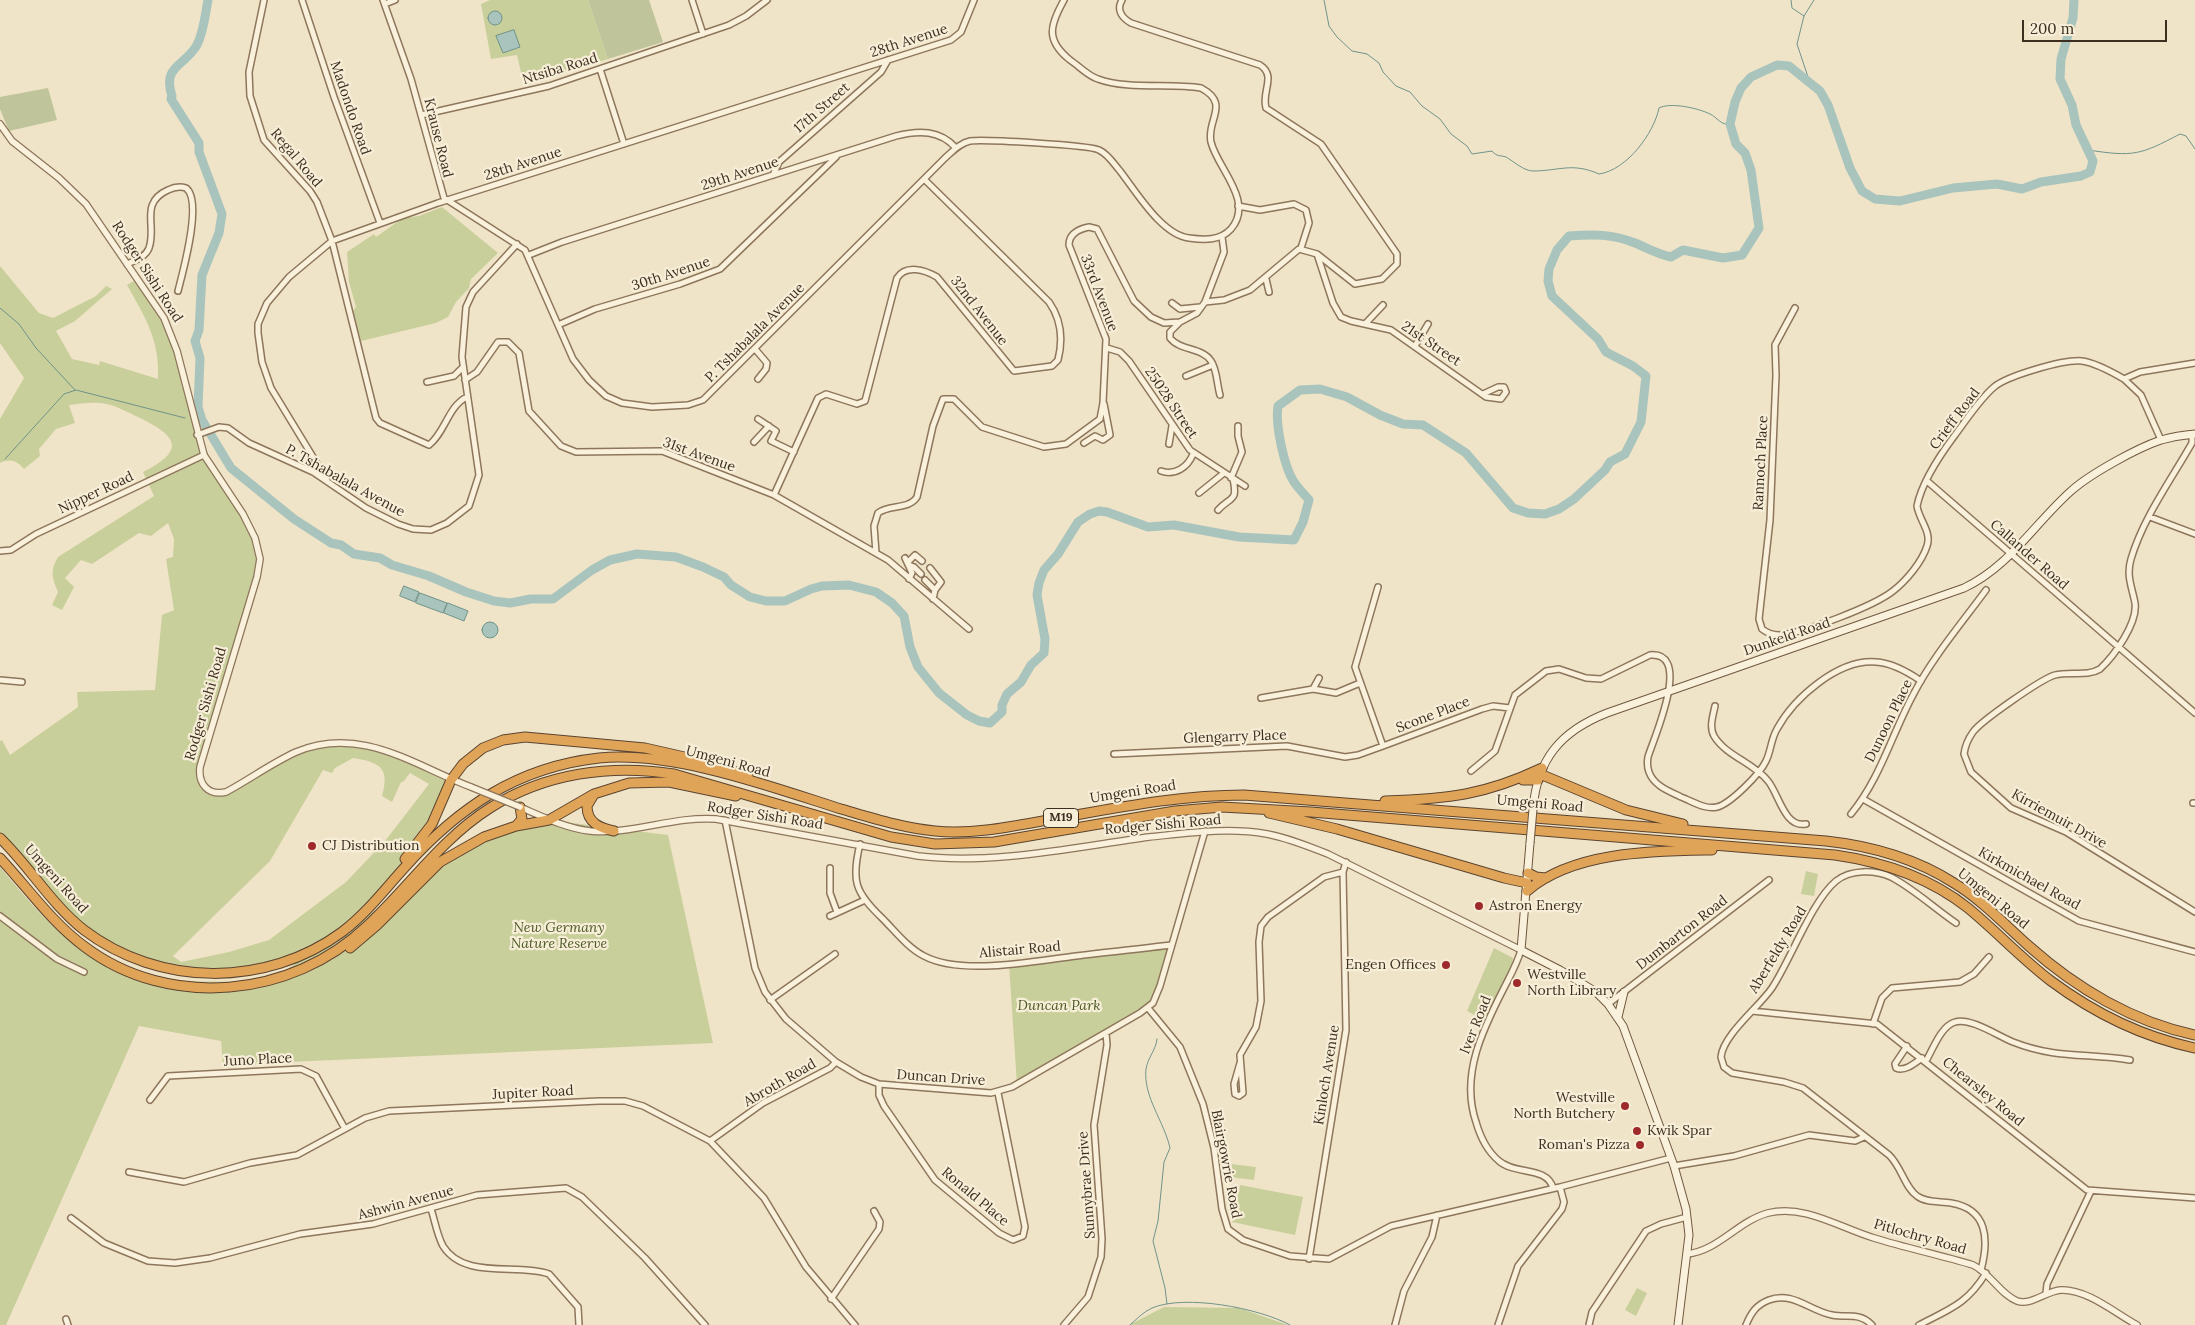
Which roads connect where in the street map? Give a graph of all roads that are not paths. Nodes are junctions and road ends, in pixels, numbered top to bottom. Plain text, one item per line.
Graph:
1 (264, 0) edge
2 (302, 0) edge
3 (395, 0) edge
4 (692, 0) edge
5 (767, 0) edge
6 (974, 0) edge
7 (1064, 0) edge
8 (1122, 0) edge
9 (384, 2) edge
10 (703, 34) junction
11 (888, 60) junction
12 (600, 69) junction
13 (421, 114) junction
14 (0, 124) edge
15 (624, 144) junction
16 (956, 148) junction
17 (838, 154) junction
18 (773, 175) junction
19 (924, 179) junction
20 (446, 201) junction
21 (1238, 206) junction
22 (380, 223) junction
23 (1222, 236) junction
24 (332, 241) junction
25 (518, 244) junction
26 (1301, 248) junction
27 (1317, 254) junction
28 (529, 255) junction
29 (127, 264) junction
30 (1266, 279) junction
31 (178, 291) dead end
32 (1269, 292) dead end
33 (1205, 302) junction
34 (1172, 303) dead end
35 (1383, 305) dead end
36 (1200, 307) junction
37 (1794, 308) dead end
38 (1180, 322) junction
39 (558, 324) junction
40 (1365, 324) junction
41 (1428, 324) dead end
42 (1415, 346) junction
43 (1107, 348) junction
44 (755, 349) junction
45 (2195, 363) edge
46 (1213, 364) junction
47 (462, 367) junction
48 (1186, 376) dead end
49 (758, 379) dead end
50 (2124, 379) junction
51 (465, 380) junction
52 (427, 382) dead end
53 (1483, 394) dead end
54 (1220, 395) dead end
55 (467, 398) junction
56 (1103, 403) junction
57 (758, 418) dead end
58 (769, 426) junction
59 (1172, 426) junction
60 (1238, 426) dead end
61 (200, 434) junction
62 (2193, 434) edge
63 (2161, 440) junction
64 (754, 442) dead end
65 (1084, 443) dead end
66 (1169, 444) dead end
67 (794, 452) junction
68 (1193, 454) junction
69 (204, 456) junction
70 (1161, 471) dead end
71 (1224, 473) junction
72 (1232, 479) junction
73 (327, 480) junction
74 (1927, 482) junction
75 (1245, 486) dead end
76 (1199, 492) dead end
77 (774, 495) junction
78 (1218, 510) dead end
79 (2150, 516) junction
80 (2195, 534) edge
81 (0, 551) edge
82 (876, 552) junction
83 (2011, 555) junction
84 (922, 561) dead end
85 (907, 562) junction
86 (930, 568) dead end
87 (920, 574) dead end
88 (909, 579) junction
89 (925, 580) dead end
90 (1378, 586) dead end
91 (935, 590) junction
92 (1986, 590) dead end
93 (933, 599) junction
94 (1760, 624) joint
95 (969, 629) dead end
96 (2118, 646) junction
97 (1319, 678) dead end
98 (0, 680) edge
99 (1921, 681) junction
100 (22, 682) dead end
101 (1360, 683) junction
102 (1313, 689) junction
103 (1668, 692) junction
104 (1261, 698) dead end
105 (1715, 706) dead end
106 (1510, 708) junction
107 (2195, 713) edge
108 (1383, 746) junction
109 (1114, 754) dead end
110 (1471, 770) dead end
111 (1758, 772) junction
112 (1540, 774) junction
113 (451, 780) junction
114 (594, 794) junction
115 (795, 794) junction
116 (1305, 799) junction
117 (1864, 799) junction
118 (520, 807) junction
119 (1245, 808) junction
120 (1851, 814) dead end
121 (833, 819) junction
122 (550, 820) junction
123 (725, 820) junction
124 (1806, 824) dead end
125 (516, 826) junction
126 (614, 831) junction
127 (1205, 831) junction
128 (0, 838) edge
129 (1807, 840) junction
130 (860, 844) junction
131 (1764, 850) junction
132 (0, 858) edge
133 (1346, 862) junction
134 (830, 868) dead end
135 (1343, 872) junction
136 (1528, 873) junction
137 (1547, 878) junction
138 (1769, 880) dead end
139 (1527, 887) junction
140 (865, 900) junction
141 (837, 912) junction
142 (2195, 912) edge
143 (0, 916) edge
144 (830, 916) dead end
145 (1956, 923) dead end
146 (344, 931) junction
147 (1170, 945) junction
148 (1521, 950) junction
149 (2195, 951) edge
150 (835, 954) dead end
151 (1989, 957) dead end
152 (84, 972) dead end
153 (268, 982) junction
154 (1624, 992) junction
155 (770, 1000) junction
156 (1608, 1004) junction
157 (1148, 1008) junction
158 (1752, 1011) junction
159 (1618, 1017) junction
160 (1873, 1024) junction
161 (1106, 1033) junction
162 (2195, 1035) edge
163 (1907, 1046) junction
164 (2195, 1048) edge
165 (1924, 1059) junction
166 (2130, 1060) dead end
167 (836, 1062) junction
168 (1240, 1063) junction
169 (879, 1084) junction
170 (998, 1093) junction
171 (150, 1100) dead end
172 (345, 1129) junction
173 (1864, 1137) junction
174 (710, 1141) junction
175 (1671, 1158) junction
176 (1674, 1166) junction
177 (129, 1172) dead end
178 (1560, 1187) junction
179 (1553, 1188) junction
180 (2091, 1191) junction
181 (2195, 1198) edge
182 (431, 1209) junction
183 (874, 1211) dead end
184 (1437, 1215) junction
185 (1687, 1217) junction
186 (71, 1218) dead end
187 (1687, 1254) junction
188 (1309, 1259) junction
189 (1984, 1271) junction
190 (2046, 1293) junction
191 (831, 1299) junction
192 (579, 1325) edge
193 (704, 1325) edge
194 (855, 1325) edge
195 (1064, 1325) edge
196 (1395, 1325) edge
197 (1498, 1325) edge
198 (1589, 1325) edge
199 (1678, 1325) edge
200 (1746, 1325) edge
201 (1872, 1325) edge
202 (1919, 1325) edge
203 (2137, 1325) edge

1 - 24 street, Regal Road
2 - 22 street, Madondo Road
3 - 9 street
4 - 10 street
5 - 10 street, Ntsiba Road
6 - 11 street, 28th Avenue
7 - 21 street
8 - 27 street
9 - 13 street, Krause Road
10 - 12 street, Ntsiba Road
11 - 15 street, 28th Avenue
11 - 18 street, 17th Street
12 - 13 street, Ntsiba Road
12 - 15 street
13 - 20 street, Krause Road
14 - 29 street, Rodger Sishi Road
15 - 20 street, 28th Avenue
16 - 17 street, 29th Avenue
16 - 19 street, P. Tshabalala Avenue
16 - 23 street, P. Tshabalala Avenue
17 - 18 street, 29th Avenue
17 - 39 street, 30th Avenue
18 - 28 street, 29th Avenue
19 - 44 street, P. Tshabalala Avenue
19 - 67 street, 32nd Avenue
20 - 22 street, 28th Avenue
20 - 25 street
21 - 23 street
21 - 26 street
22 - 24 street, 28th Avenue
23 - 33 street
24 - 55 street
24 - 73 street, 28th Avenue
25 - 28 street, P. Tshabalala Avenue
25 - 47 street, P. Tshabalala Avenue
26 - 27 street
26 - 30 street
27 - 40 street, 21st Street
28 - 39 street, P. Tshabalala Avenue
29 - 31 street
29 - 61 street, Rodger Sishi Road
30 - 32 street
30 - 33 street
33 - 36 street
34 - 36 street
35 - 40 street
36 - 38 street
37 - 94 street, Rannoch Place
38 - 43 street, 33rd Avenue
38 - 46 street
39 - 44 street, P. Tshabalala Avenue
40 - 42 street, 21st Street
41 - 42 street
42 - 53 street, 21st Street
43 - 56 street, 33rd Avenue
43 - 59 street, 25028 Street
44 - 49 street
45 - 50 street
46 - 48 street
46 - 54 street
47 - 51 street, P. Tshabalala Avenue
47 - 52 street
50 - 63 street, Crieff Road
50 - 74 street, Crieff Road
51 - 55 street, P. Tshabalala Avenue
51 - 77 street, 31st Avenue
55 - 73 street, P. Tshabalala Avenue
56 - 65 street
56 - 82 street, 33rd Avenue
57 - 58 street
58 - 64 street
58 - 67 street
59 - 66 street
59 - 68 street, 25028 Street
60 - 72 street
61 - 69 street, Rodger Sishi Road
61 - 73 street, P. Tshabalala Avenue
62 - 63 main road, Dunkeld Road
62 - 79 street, Kirriemuir Drive
63 - 83 main road, Dunkeld Road
67 - 77 street, 32nd Avenue
68 - 70 street
68 - 71 street, 25028 Street
69 - 81 street, Nipper Road
69 - 113 street, Rodger Sishi Road
71 - 72 street, 25028 Street
71 - 76 street
72 - 75 street, 25028 Street
72 - 78 street
74 - 83 street, Callander Road
74 - 94 street, Crieff Road
77 - 82 street, 31st Avenue
79 - 80 street
79 - 96 street, Kirriemuir Drive
82 - 88 street, 31st Avenue
83 - 96 street, Callander Road
83 - 103 main road, Dunkeld Road
84 - 85 street
85 - 87 street
85 - 88 street
86 - 91 street
88 - 93 street, 31st Avenue
89 - 91 street
90 - 101 street, Scone Place
91 - 93 street
92 - 99 street, Dunoon Place
93 - 95 street, 31st Avenue
96 - 107 street, Callander Road
96 - 142 street, Kirriemuir Drive
97 - 102 street
98 - 100 street
99 - 111 street
99 - 117 street, Dunoon Place
101 - 102 street
101 - 108 street, Scone Place
102 - 104 street
103 - 106 street
103 - 111 street
103 - 112 main road, Dunkeld Road
105 - 111 street
106 - 108 street, Scone Place
106 - 110 street
108 - 109 street, Glengarry Place
111 - 124 street
112 - 116 highway
112 - 129 highway
112 - 136 main road, Dunkeld Road, bridge
113 - 115 highway
113 - 118 street, Rodger Sishi Road, bridge
113 - 146 highway
114 - 121 highway
114 - 122 highway
114 - 126 highway
115 - 116 highway, Umgeni Road / M19
115 - 146 highway, Umgeni Road / M19
116 - 129 highway, Umgeni Road / M19
117 - 120 street, Dunoon Place
117 - 149 street, Kirkmichael Road
118 - 122 street, Rodger Sishi Road
118 - 125 highway
119 - 121 highway, Umgeni Road / M19
119 - 131 highway, Umgeni Road / M19
119 - 139 highway
121 - 153 highway, Umgeni Road / M19
122 - 125 highway
122 - 126 street, Rodger Sishi Road
123 - 126 street, Rodger Sishi Road
123 - 130 street, Rodger Sishi Road
123 - 155 street, Duncan Drive
125 - 153 highway
127 - 130 street, Rodger Sishi Road
127 - 133 street, Rodger Sishi Road
127 - 147 street
128 - 146 highway, Umgeni Road / M19
129 - 162 highway, Umgeni Road / M19
130 - 140 street, Alistair Road
131 - 137 highway
131 - 164 highway, Umgeni Road / M19
132 - 153 highway, Umgeni Road / M19
133 - 135 street, Kinloch Avenue
133 - 148 street, Rodger Sishi Road
134 - 141 street
135 - 168 street
135 - 188 street, Kinloch Avenue
136 - 137 highway
136 - 139 main road, Dunkeld Road
137 - 139 highway
138 - 154 street, Dumbarton Road
139 - 148 main road, Dunkeld Road
140 - 141 street
140 - 147 street, Alistair Road
141 - 144 street
143 - 152 street
145 - 158 street, Aberfeldy Road
147 - 157 street
148 - 156 main road, Rodger Sishi Road
148 - 179 street, Iver Road
150 - 155 street
151 - 160 street
154 - 156 street, Dumbarton Road
154 - 159 main road
155 - 167 street, Duncan Drive
156 - 159 main road, Rodger Sishi Road
157 - 161 street, Duncan Drive
157 - 188 street, Blairgowrie Road
158 - 160 street, Chearsley Road
158 - 173 street, Aberfeldy Road
159 - 175 main road, Rodger Sishi Road
160 - 163 street, Chearsley Road
161 - 170 street, Duncan Drive
161 - 195 street, Sunnybrae Drive
163 - 165 street, Chearsley Road
163 - 165 street
165 - 166 street
165 - 180 street, Chearsley Road
167 - 169 street, Duncan Drive
167 - 174 street, Abroth Road
168 - 168 street
169 - 170 street, Duncan Drive
169 - 170 street, Ronald Place
171 - 172 street, Juno Place
172 - 174 street, Jupiter Road
172 - 177 street, Jupiter Road
173 - 176 street
173 - 189 street, Aberfeldy Road
174 - 191 street, Jupiter Road
175 - 176 main road, Rodger Sishi Road
175 - 178 street
176 - 185 main road, Rodger Sishi Road
178 - 179 street, Blairgowrie Road
178 - 197 street
179 - 184 street, Blairgowrie Road
180 - 181 street
180 - 190 street
182 - 186 street, Ashwin Avenue
182 - 192 street
182 - 193 street, Ashwin Avenue
183 - 191 street
184 - 188 street, Blairgowrie Road
184 - 196 street
185 - 187 main road, Rodger Sishi Road
185 - 198 street
187 - 189 street, Pitlochry Road
187 - 199 main road, Rodger Sishi Road
189 - 190 street, Pitlochry Road
189 - 202 street, Aberfeldy Road
190 - 203 street, Pitlochry Road
191 - 194 street, Jupiter Road
200 - 201 street

